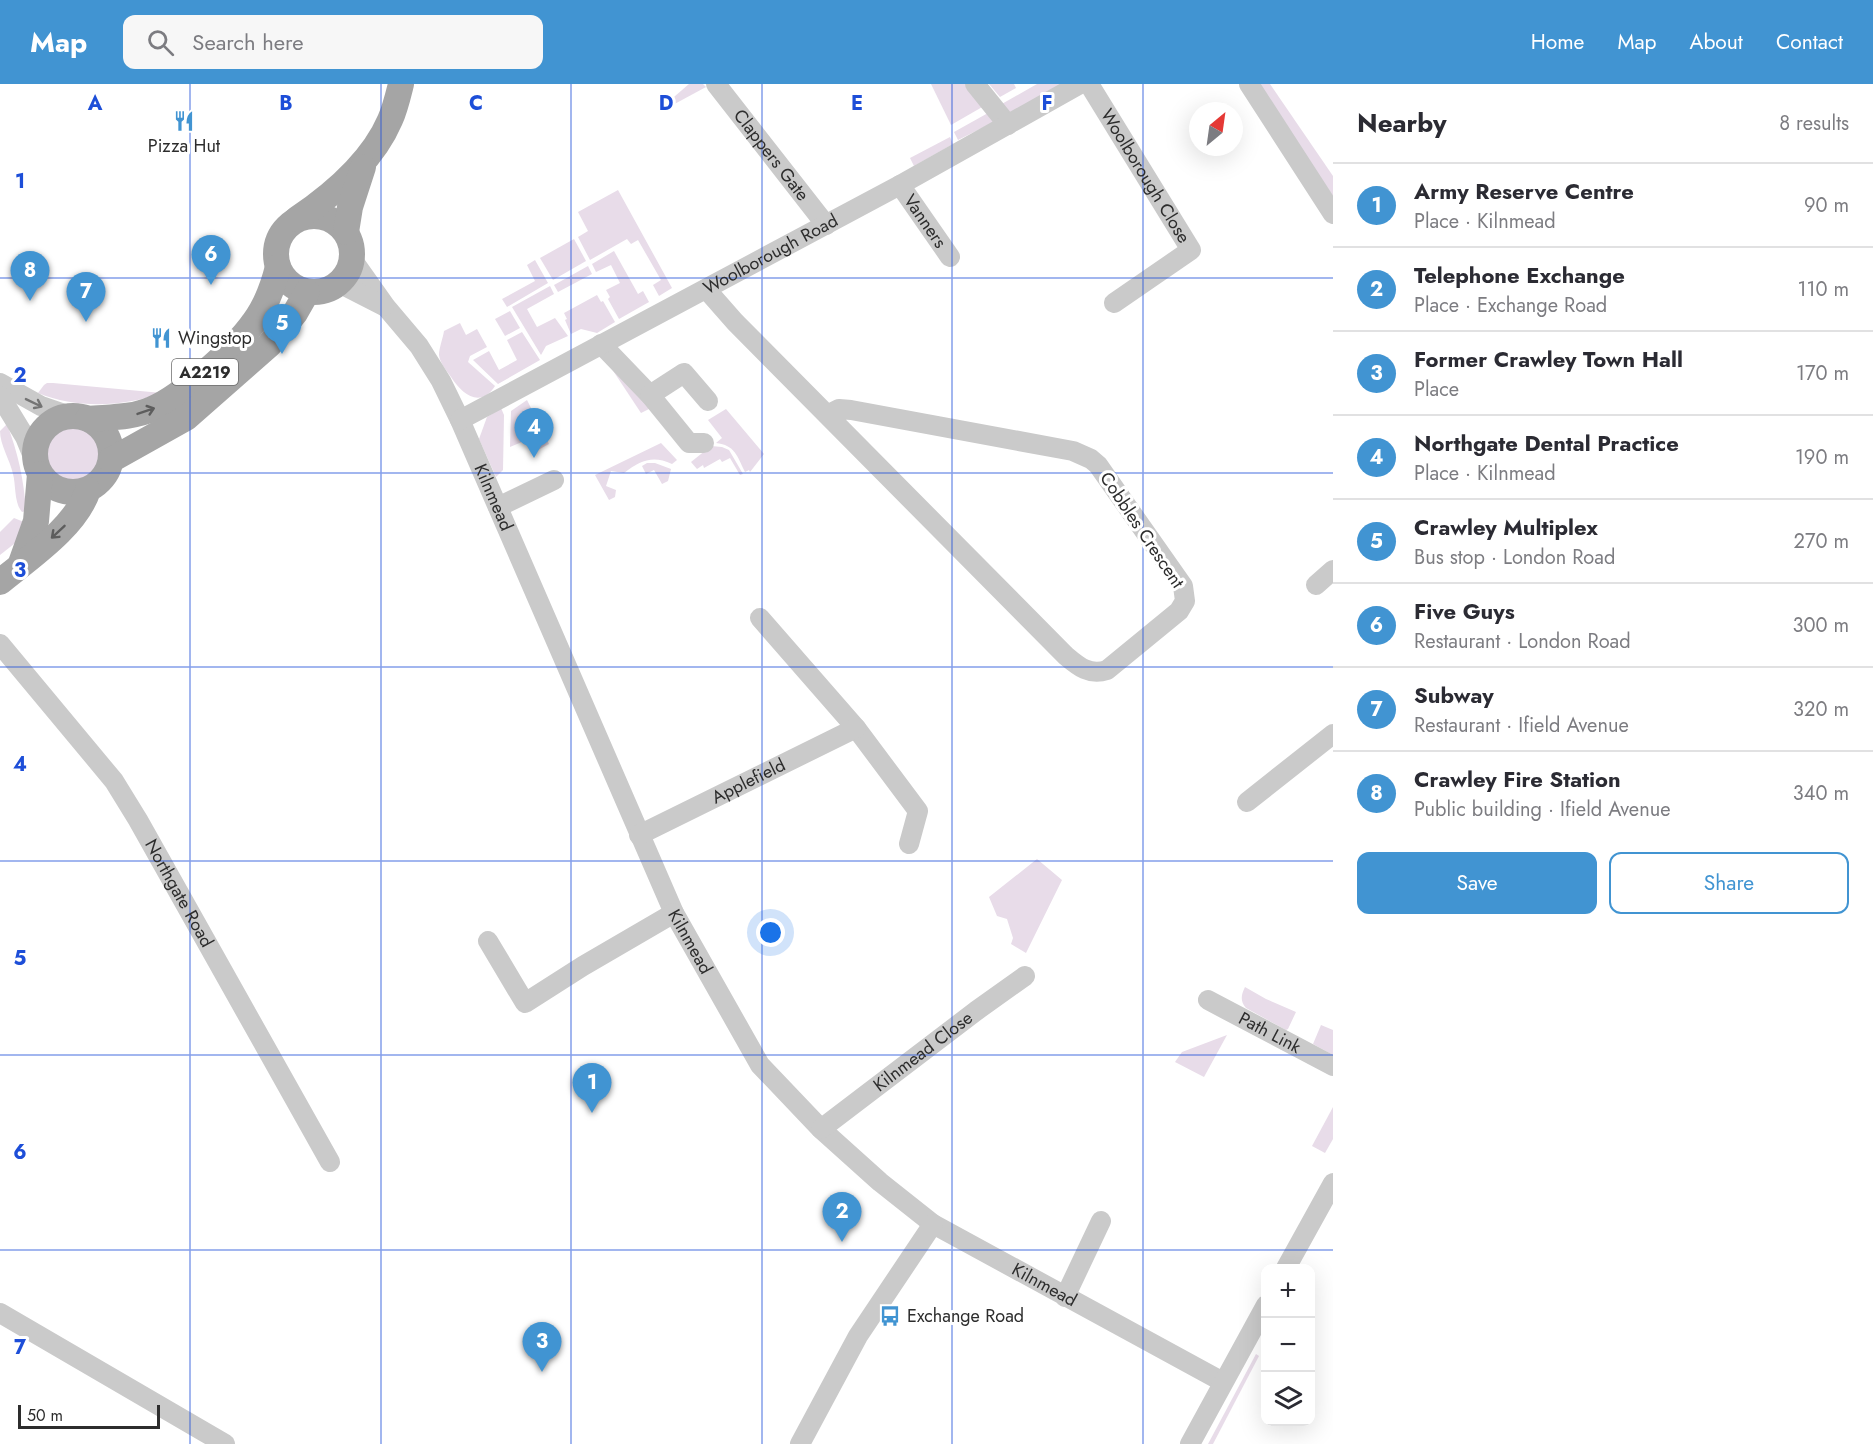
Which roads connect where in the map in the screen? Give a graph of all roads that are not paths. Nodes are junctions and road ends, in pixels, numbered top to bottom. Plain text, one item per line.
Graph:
1 (401, 84) edge
2 (716, 84) edge
3 (975, 84) edge
4 (1080, 84) edge
5 (1089, 84) edge
6 (1249, 84) edge
7 (1008, 125) junction
8 (366, 158) junction
9 (900, 185) junction
10 (1333, 214) edge
11 (297, 219) junction
12 (826, 225) junction
13 (346, 232) junction
14 (950, 257) dead end
15 (352, 259) junction
16 (278, 267) junction
17 (339, 283) junction
18 (706, 289) junction
19 (307, 292) junction
20 (1114, 303) dead end
21 (386, 307) junction
22 (601, 344) junction
23 (0, 383) edge
24 (650, 395) junction
25 (0, 396) edge
26 (708, 401) dead end
27 (829, 414) junction
28 (79, 418) junction
29 (460, 420) junction
30 (704, 443) dead end
31 (111, 460) junction
32 (37, 467) junction
33 (554, 480) dead end
34 (88, 490) junction
35 (498, 507) junction
36 (20, 566) junction
37 (1333, 570) edge
38 (0, 582) edge
39 (1316, 585) dead end
40 (760, 618) dead end
41 (0, 644) edge
42 (856, 728) junction
43 (1333, 734) edge
44 (1247, 802) dead end
45 (639, 835) junction
46 (909, 844) dead end
47 (674, 913) junction
48 (488, 941) dead end
49 (1025, 976) dead end
50 (1208, 1000) dead end
51 (1333, 1066) edge
52 (821, 1129) junction
53 (330, 1162) dead end
54 (1333, 1183) edge
55 (1101, 1221) dead end
56 (933, 1224) junction
57 (1289, 1264) edge
58 (1065, 1297) junction
59 (0, 1313) edge
60 (1261, 1314) edge
61 (1223, 1382) junction
62 (225, 1444) edge
63 (800, 1444) edge
64 (1190, 1444) edge

1 - 8 main road, A2219
2 - 12 street, Clappers Gate
3 - 7 street
4 - 7 street, Woolborough Road
5 - 20 street, Woolborough Close
6 - 10 street
7 - 9 street, Woolborough Road
8 - 11 main road, A2219
8 - 13 main road, A2219
9 - 12 street, Woolborough Road
9 - 14 street, Vanners
11 - 13 main road
11 - 16 main road, A2219
12 - 18 street, Woolborough Road
13 - 15 main road, A2219
15 - 17 main road
15 - 21 street, Kilnmead
16 - 19 main road
28 -> 16 main road, A2219
17 - 19 main road
17 - 21 street, Kilnmead
18 - 22 street, Woolborough Road
18 - 27 street, Cobbles Crescent
19 - 31 main road, A2219
21 - 29 street, Kilnmead
22 - 24 street
22 - 29 street, Woolborough Road
23 -> 28 street
24 - 26 street
24 - 30 street
25 - 32 street
27 - 27 street, Cobbles Crescent
28 - 31 main road
28 - 32 main road, A2219
29 - 35 street, Kilnmead
31 - 34 main road, A2219
32 - 34 main road
32 - 36 main road, A2219
33 - 35 street
34 -> 36 main road, A2219
35 - 45 street, Kilnmead
36 - 38 main road, A2219
37 - 39 street
40 - 42 street
41 - 53 street, Northgate Road
42 - 45 street, Applefield
42 - 46 street
43 - 44 street
45 - 47 street, Kilnmead
47 - 48 street
47 - 52 street, Kilnmead
49 - 52 street, Kilnmead Close
50 - 51 street, Path Link
52 - 56 street, Kilnmead
54 - 57 street
55 - 58 street
56 - 58 street, Kilnmead
56 - 63 street
58 - 61 street, Kilnmead
59 - 62 street
60 - 61 street
61 - 64 street

